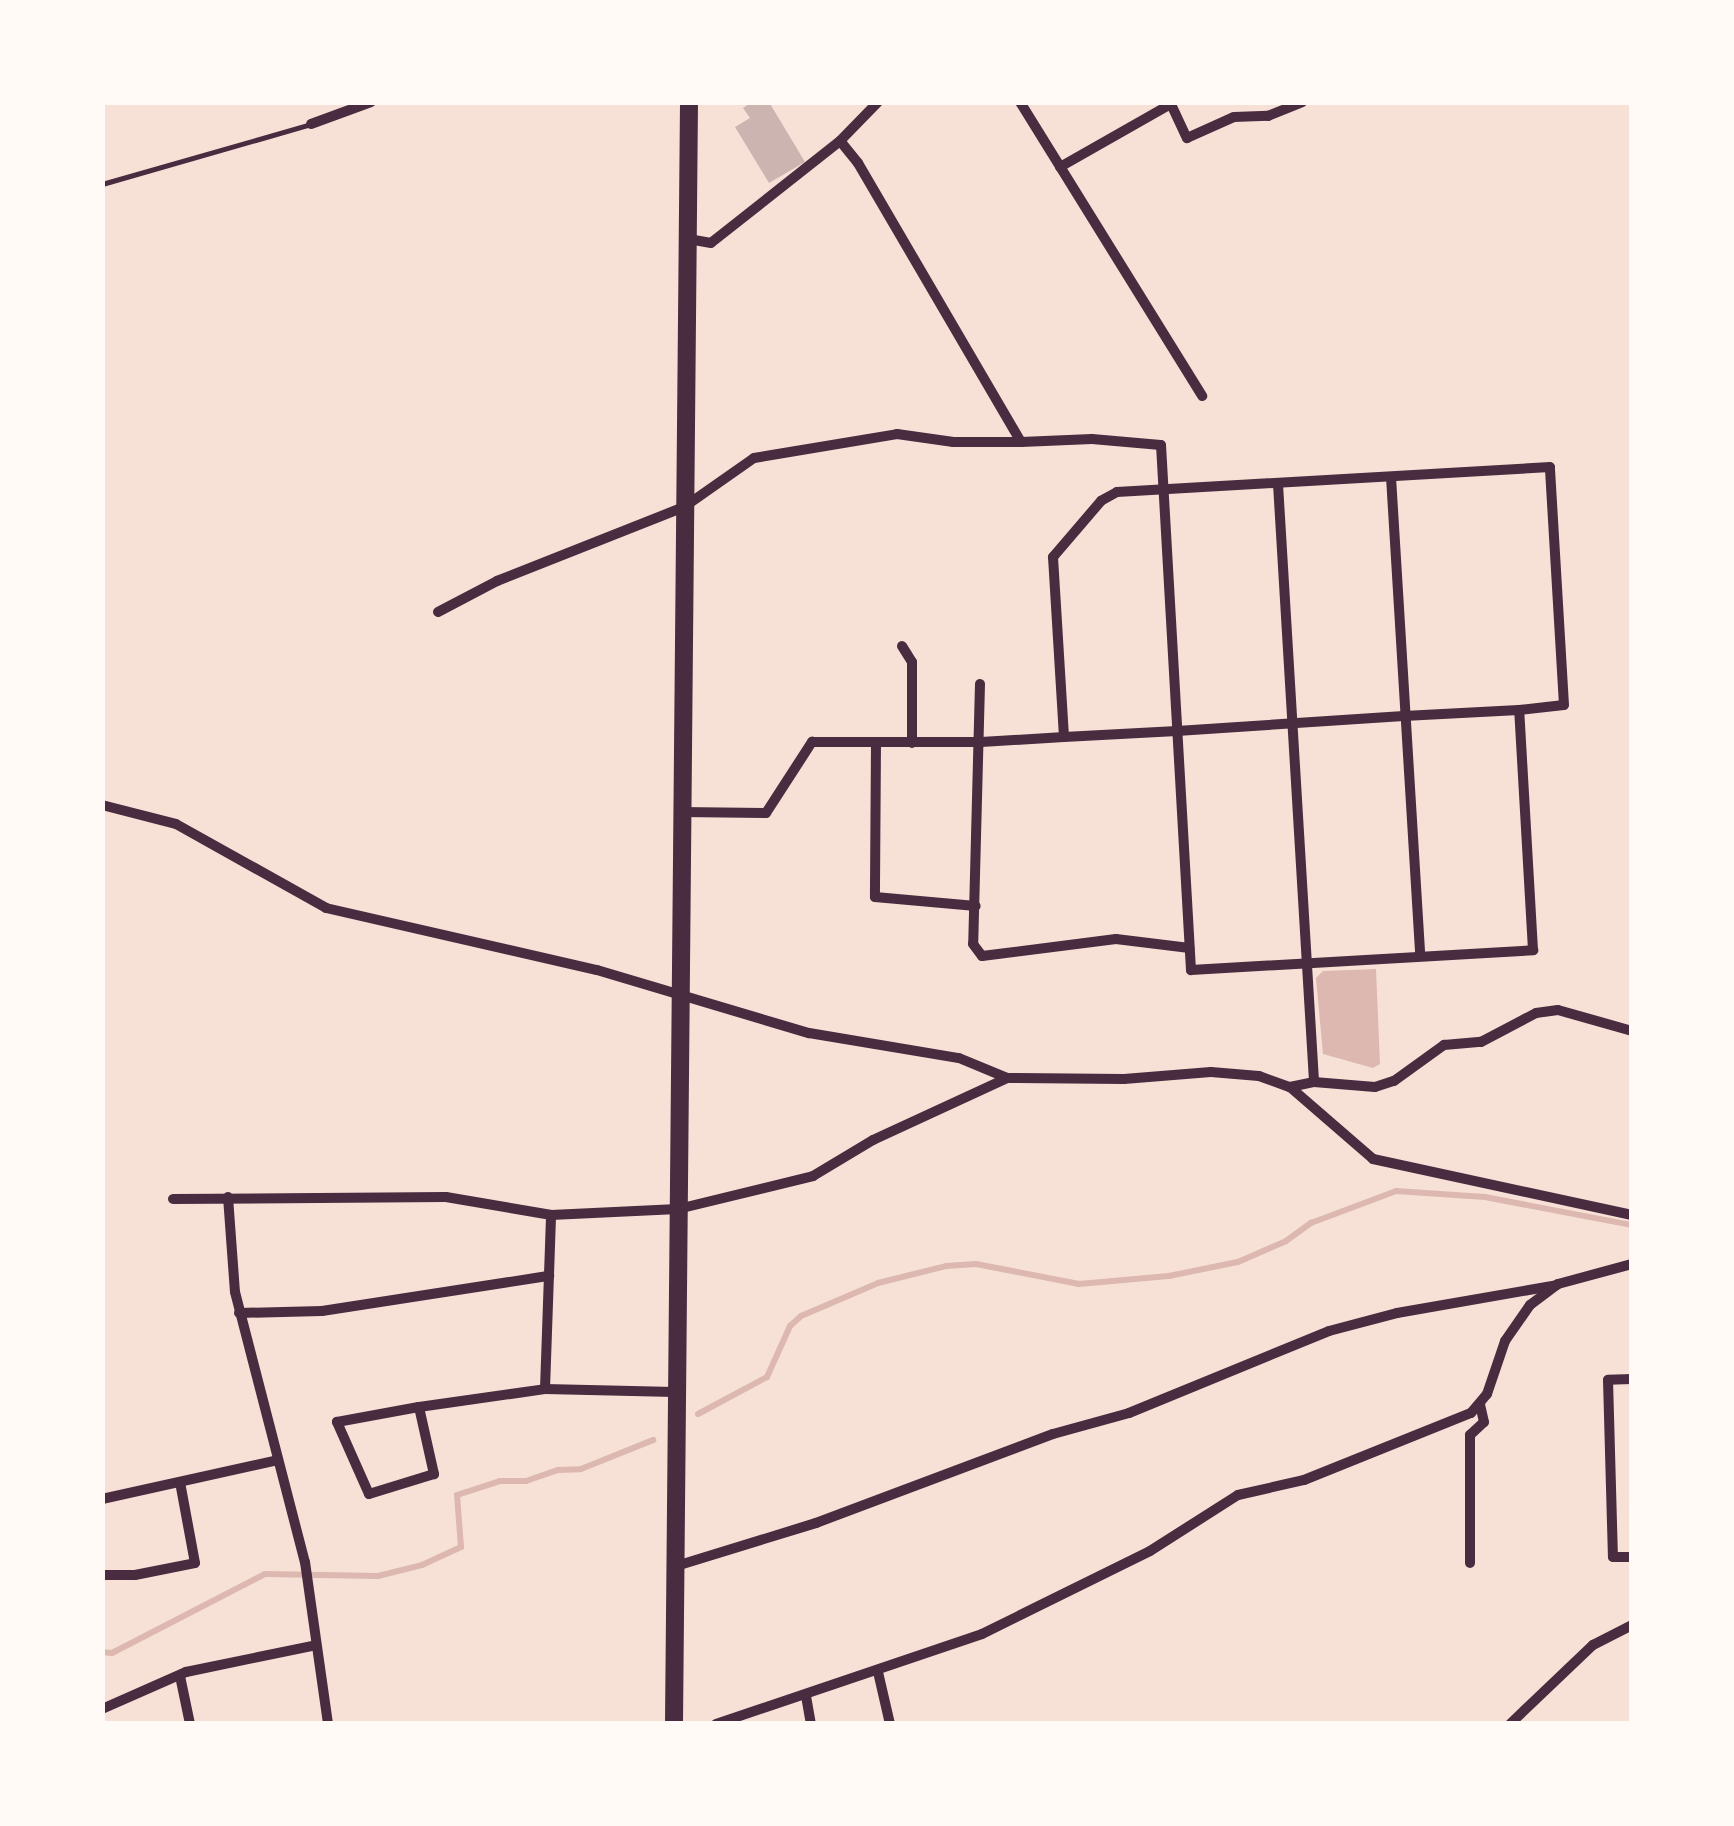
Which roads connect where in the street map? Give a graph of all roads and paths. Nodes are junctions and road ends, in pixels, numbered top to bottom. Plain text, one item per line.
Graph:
1 (372, 102) edge
2 (689, 102) edge
3 (878, 102) edge
4 (1020, 102) edge
5 (1302, 102) edge
6 (1170, 103) edge
7 (311, 124) joint
8 (840, 141) junction
9 (1060, 167) junction
10 (102, 184) edge
11 (688, 240) junction
12 (1202, 396) dead end
13 (1022, 442) junction
14 (1391, 477) junction
15 (1278, 484) junction
16 (1163, 490) junction
17 (684, 507) junction
18 (438, 612) dead end
19 (902, 646) dead end
20 (980, 684) dead end
21 (1519, 710) junction
22 (1404, 716) junction
23 (1292, 724) junction
24 (1176, 731) junction
25 (1064, 738) junction
26 (912, 742) junction
27 (981, 742) junction
28 (876, 743) junction
29 (102, 805) edge
30 (682, 812) junction
31 (976, 906) junction
32 (1189, 948) junction
33 (1420, 956) junction
34 (1307, 963) junction
35 (679, 993) junction
36 (1632, 1031) edge
37 (1007, 1078) junction
38 (1314, 1082) junction
39 (1290, 1086) junction
40 (228, 1197) junction
41 (173, 1199) dead end
42 (678, 1209) junction
43 (551, 1214) junction
44 (1632, 1215) edge
45 (1632, 1264) edge
46 (548, 1276) junction
47 (1558, 1284) junction
48 (240, 1313) junction
49 (1632, 1380) edge
50 (544, 1389) junction
51 (675, 1392) junction
52 (1480, 1406) junction
53 (419, 1407) junction
54 (278, 1460) junction
55 (180, 1482) junction
56 (102, 1498) edge
57 (1632, 1557) edge
58 (1470, 1563) dead end
59 (673, 1567) junction
60 (102, 1575) edge
61 (1632, 1625) edge
62 (316, 1645) junction
63 (878, 1672) junction
64 (180, 1676) junction
65 (806, 1696) junction
66 (102, 1709) edge
67 (190, 1724) edge
68 (328, 1724) edge
69 (674, 1724) edge
70 (716, 1724) edge
71 (811, 1724) edge
72 (890, 1724) edge
73 (1510, 1724) edge

1 - 7 street
2 - 11 highway
3 - 8 street
4 - 9 street
5 - 6 street
6 - 9 street
7 - 10 lane
8 - 11 street
8 - 13 street
9 - 12 street
11 - 17 highway
13 - 16 street
13 - 17 street
14 - 15 street
14 - 21 street
14 - 22 street
15 - 16 street
15 - 23 street
16 - 24 street
16 - 25 street
17 - 18 street
17 - 30 highway
19 - 26 street
20 - 27 street
21 - 22 street
21 - 33 street
22 - 23 street
22 - 33 street
23 - 24 street
23 - 34 street
24 - 25 street
24 - 32 street
25 - 27 street
26 - 27 street
26 - 28 street
27 - 31 street
28 - 30 street
28 - 31 street
29 - 35 street
30 - 35 highway
31 - 32 street
32 - 34 street
33 - 34 street
34 - 38 street
35 - 37 street
35 - 42 highway
36 - 38 street
37 - 39 street
37 - 42 street
38 - 39 street
39 - 44 street
40 - 41 street
40 - 43 street
40 - 48 street
42 - 43 street
42 - 51 highway
43 - 46 street
45 - 47 street
46 - 48 street
46 - 50 street
47 - 52 street
47 - 59 street
48 - 54 street
49 - 57 street
50 - 51 street
50 - 53 street
51 - 59 highway
52 - 58 street
52 - 63 street
53 - 53 street
54 - 55 street
54 - 62 street
55 - 56 street
55 - 60 street
59 - 69 highway
61 - 73 street
62 - 64 street
62 - 68 street
63 - 65 street
63 - 72 street
64 - 66 street
64 - 67 street
65 - 70 street
65 - 71 street

